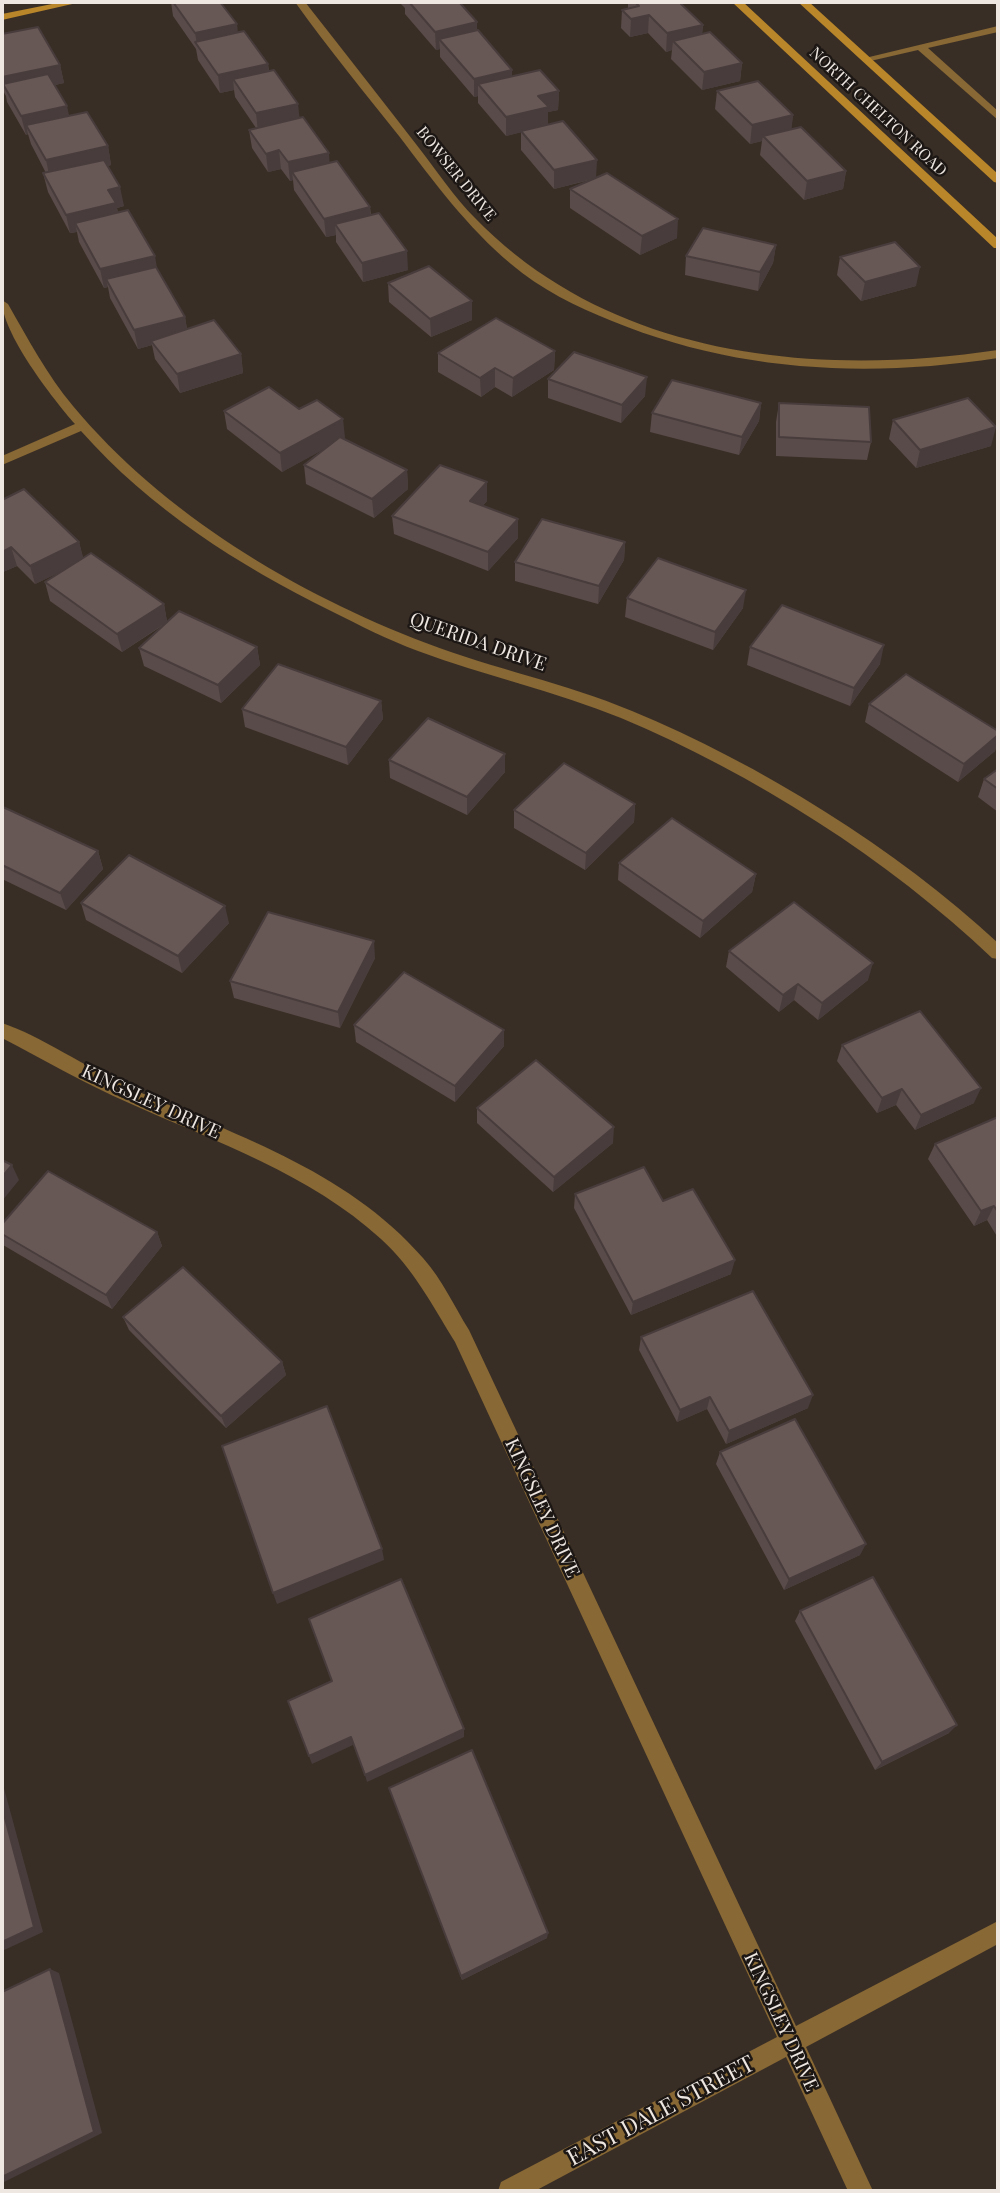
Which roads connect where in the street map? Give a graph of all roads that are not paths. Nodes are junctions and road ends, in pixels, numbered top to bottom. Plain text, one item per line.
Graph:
1 (76, 2) edge
2 (300, 2) edge
3 (737, 2) edge
4 (803, 2) edge
5 (2, 17) edge
6 (998, 29) edge
7 (921, 47) junction
8 (866, 59) junction
9 (998, 117) edge
10 (998, 180) edge
11 (998, 245) edge
12 (2, 304) edge
13 (998, 354) edge
14 (83, 425) junction
15 (2, 461) edge
16 (998, 953) edge
17 (2, 1030) edge
18 (998, 1932) edge
19 (790, 2042) junction
20 (510, 2191) edge
21 (861, 2191) edge

1 - 5 main road
2 - 13 street, BOWSER DRIVE
3 - 11 main road, NORTH CHELTON ROAD
4 - 8 main road, NORTH CHELTON ROAD
6 - 7 street
7 - 8 street
7 - 9 street
8 - 10 main road, NORTH CHELTON ROAD
12 - 14 street, QUERIDA DRIVE
14 - 15 street
14 - 16 street, QUERIDA DRIVE
17 - 19 street, KINGSLEY DRIVE
18 - 19 street, EAST DALE STREET
19 - 20 street, EAST DALE STREET
19 - 21 street, KINGSLEY DRIVE

